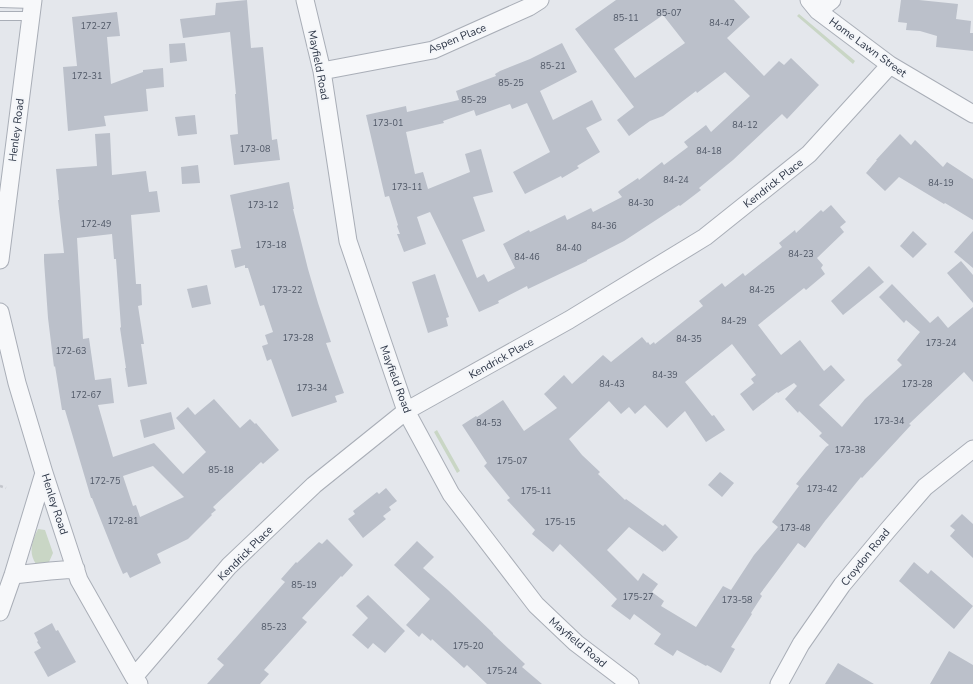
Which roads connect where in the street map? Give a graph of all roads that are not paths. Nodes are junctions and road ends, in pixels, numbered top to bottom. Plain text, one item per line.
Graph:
1 (305, 0) edge
2 (540, 0) edge
3 (832, 0) edge
4 (0, 3) edge
5 (814, 6) edge
6 (32, 7) edge
7 (0, 16) edge
8 (890, 65) junction
9 (322, 72) junction
10 (973, 114) edge
11 (0, 260) edge
12 (0, 312) edge
13 (406, 411) junction
14 (973, 449) edge
15 (44, 473) junction
16 (76, 569) junction
17 (13, 575) junction
18 (0, 612) edge
19 (137, 681) edge
20 (630, 684) edge
21 (779, 684) edge

1 - 9 street, Mayfield Road
2 - 9 street, Aspen Place
3 - 5 street
4 - 6 lane
5 - 8 street, Home Lawn Street
6 - 7 lane
6 - 11 street, Henley Road
8 - 10 street, Home Lawn Street
8 - 13 street, Kendrick Place
9 - 13 street, Mayfield Road
12 - 15 street, Henley Road
13 - 19 street, Kendrick Place
13 - 20 street, Mayfield Road
14 - 21 street, Croydon Road
15 - 16 street, Henley Road
15 - 17 street
16 - 17 street
16 - 19 street, Henley Road
17 - 18 street

